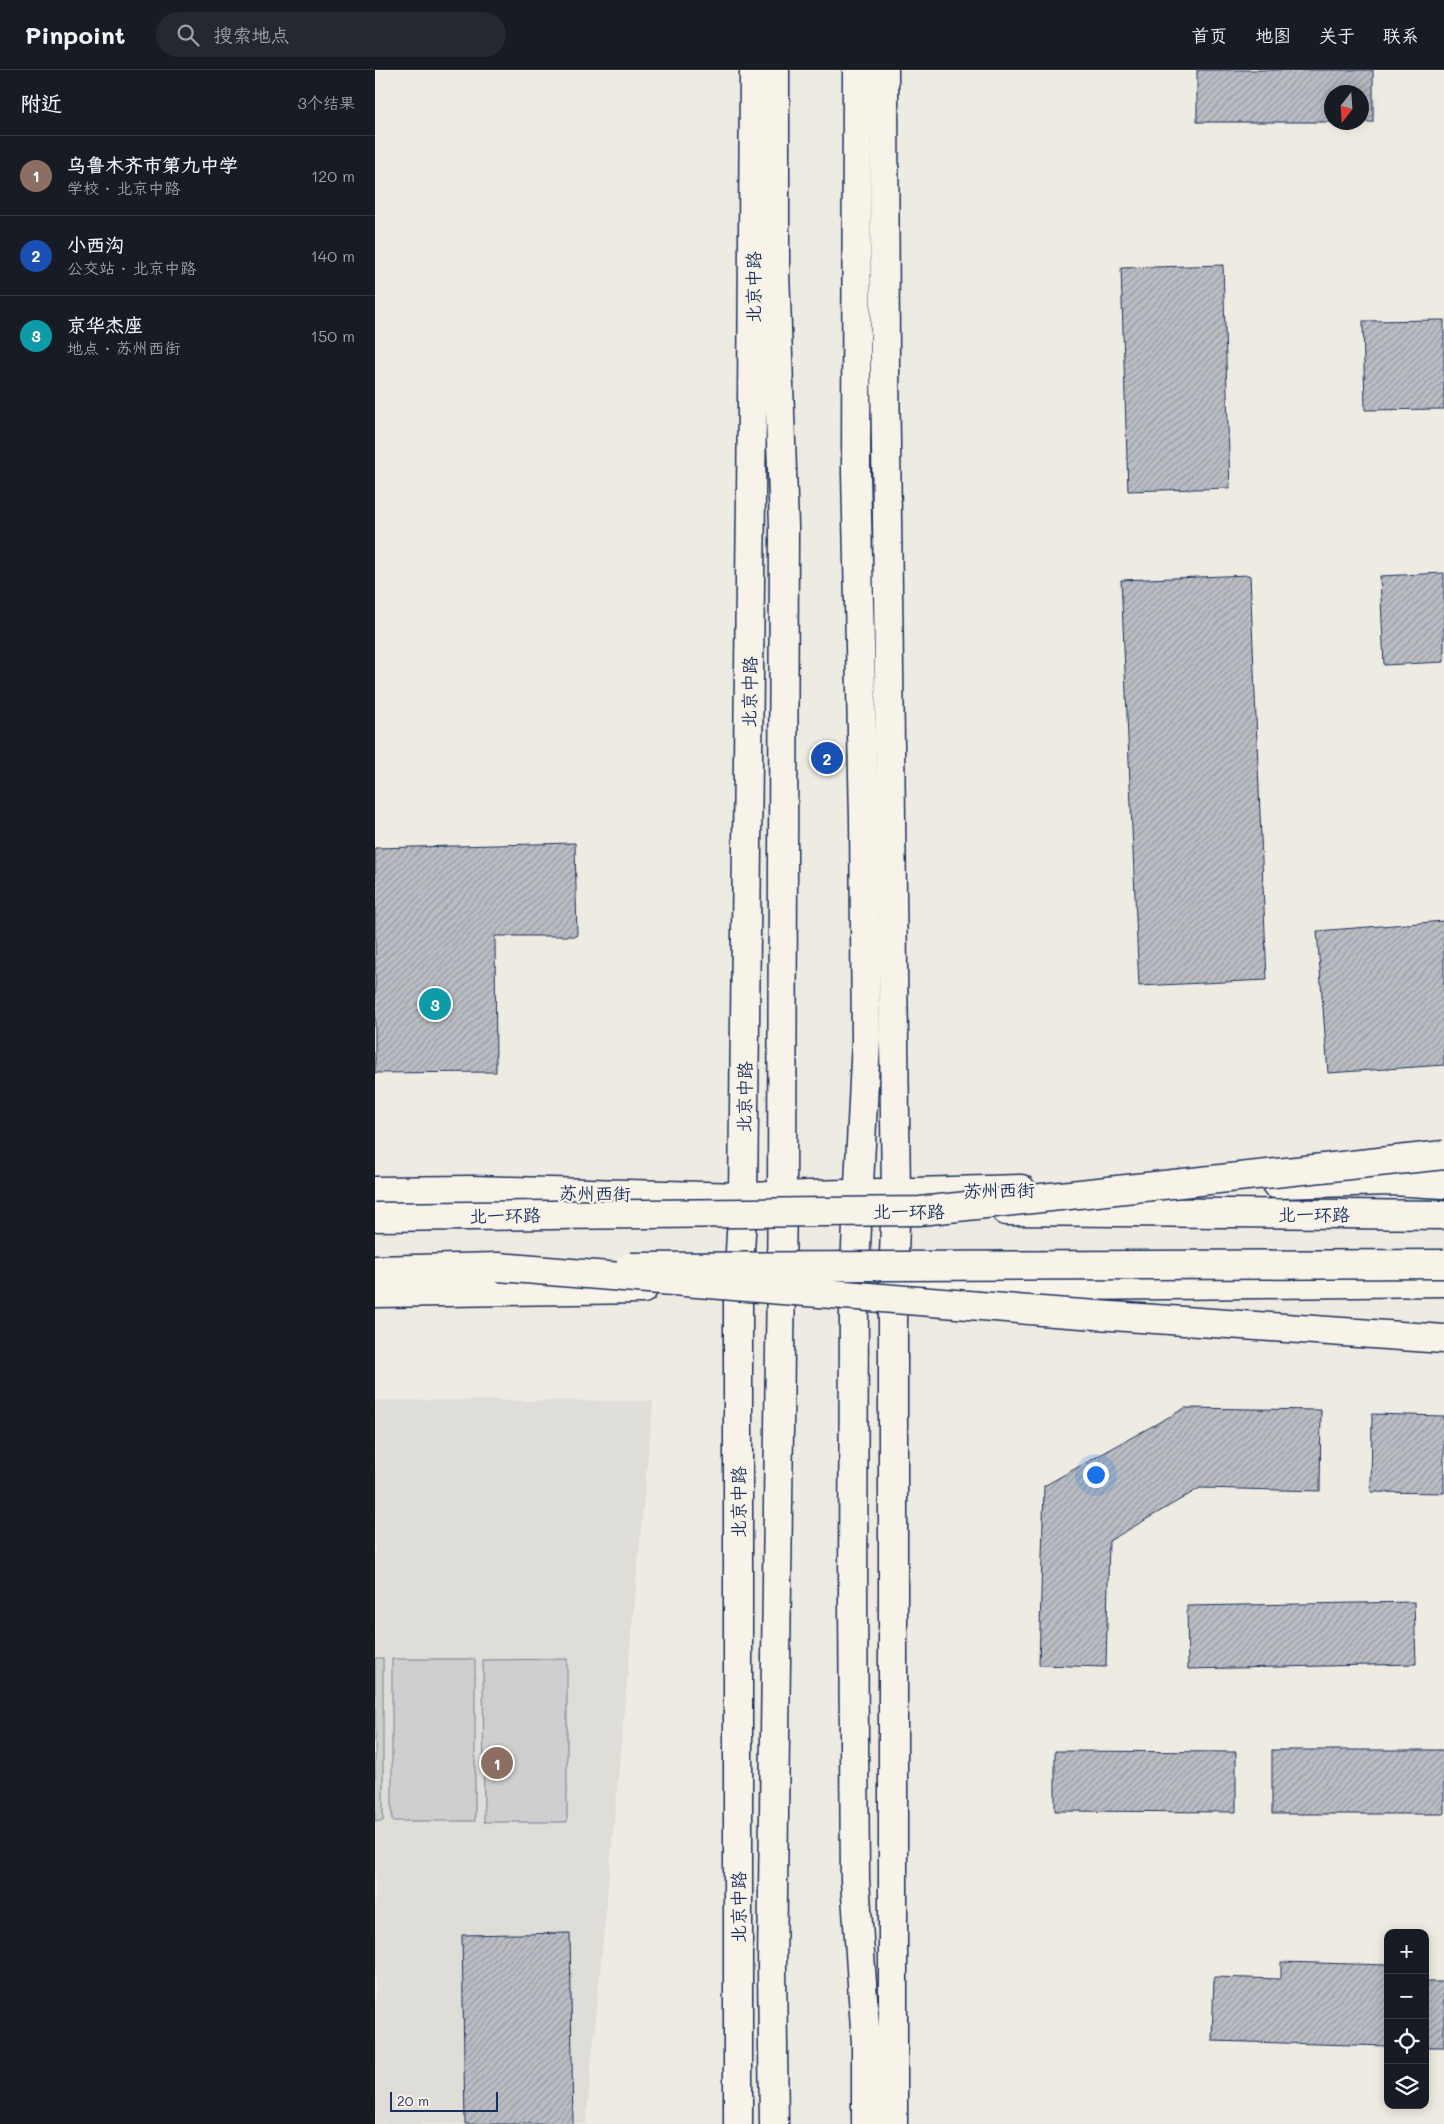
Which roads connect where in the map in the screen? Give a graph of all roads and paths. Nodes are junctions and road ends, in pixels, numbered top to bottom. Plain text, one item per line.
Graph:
1 (753, 70) edge
2 (775, 70) edge
3 (857, 70) edge
4 (884, 70) edge
5 (1444, 1154) edge
6 (1444, 1177) edge
7 (1391, 1181) junction
8 (1444, 1184) edge
9 (375, 1191) edge
10 (896, 1192) junction
11 (859, 1194) junction
12 (782, 1196) junction
13 (743, 1197) junction
14 (920, 1211) junction
15 (1444, 1214) edge
16 (375, 1217) edge
17 (1444, 1264) edge
18 (498, 1267) junction
19 (375, 1270) edge
20 (1444, 1282) edge
21 (1271, 1285) junction
22 (737, 1288) junction
23 (780, 1288) junction
24 (854, 1288) junction
25 (893, 1288) junction
26 (375, 1293) edge
27 (1444, 1293) edge
28 (1444, 1339) edge
29 (738, 2124) edge
30 (774, 2124) edge
31 (866, 2124) edge
32 (893, 2124) edge

1 - 13 main road, 北京中路
2 - 12 main road
3 - 11 main road
4 - 10 main road
5 - 14 main road, bridge
6 - 7 main road
7 - 8 main road, 苏州西街
7 - 10 main road, 苏州西街
9 - 13 main road, 苏州西街
10 - 11 main road, 苏州西街
10 - 25 main road
11 - 12 main road, 苏州西街
11 - 24 main road
12 - 13 main road, 苏州西街
12 - 23 main road
13 - 22 main road, 北京中路
14 - 15 main road, 北一环路, bridge
14 - 16 main road, 北一环路, bridge
17 - 18 main road, bridge
18 - 19 main road
18 - 28 main road, bridge
20 - 21 main road
21 - 25 main road
21 - 27 main road
22 - 23 main road
22 - 26 main road
22 - 29 main road, 北京中路
23 - 24 main road
23 - 30 main road
24 - 25 main road
24 - 31 main road
25 - 32 main road

